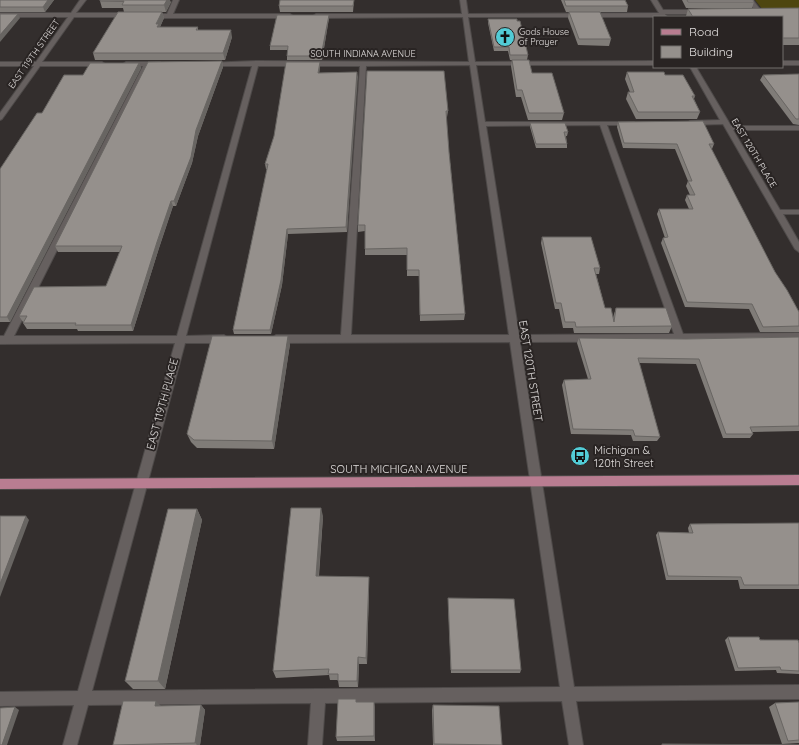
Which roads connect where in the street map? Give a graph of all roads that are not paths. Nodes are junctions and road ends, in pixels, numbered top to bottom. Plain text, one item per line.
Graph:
1 (83, 0) edge
2 (176, 0) edge
3 (463, 0) edge
4 (654, 0) edge
5 (750, 0) edge
6 (708, 12) edge
7 (752, 12) edge
8 (759, 12) junction
9 (767, 12) edge
10 (0, 15) edge
11 (72, 15) junction
12 (663, 15) edge
13 (132, 16) edge
14 (147, 16) edge
15 (169, 16) junction
16 (297, 16) edge
17 (313, 16) edge
18 (465, 16) junction
19 (472, 62) junction
20 (256, 63) junction
21 (363, 63) junction
22 (653, 63) edge
23 (783, 63) edge
24 (799, 63) edge
25 (0, 64) edge
26 (38, 64) junction
27 (109, 64) edge
28 (117, 64) edge
29 (147, 64) junction
30 (170, 64) edge
31 (202, 64) edge
32 (694, 68) edge
33 (0, 118) edge
34 (603, 123) junction
35 (642, 123) edge
36 (681, 123) edge
37 (482, 124) junction
38 (727, 125) junction
39 (799, 128) edge
40 (778, 212) junction
41 (799, 212) edge
42 (799, 249) edge
43 (799, 337) edge
44 (514, 338) junction
45 (680, 338) junction
46 (180, 339) junction
47 (238, 339) edge
48 (269, 339) edge
49 (346, 339) junction
50 (3, 340) edge
51 (799, 480) edge
52 (536, 481) junction
53 (0, 484) edge
54 (140, 484) junction
55 (799, 692) edge
56 (568, 694) junction
57 (319, 696) junction
58 (82, 698) junction
59 (0, 699) edge
60 (70, 745) edge
61 (315, 745) edge
62 (576, 745) edge

1 - 11 street, EAST 119TH STREET
2 - 15 street
3 - 18 street, EAST 120TH STREET
4 - 12 street
5 - 8 street
6 - 12 street
7 - 8 street
8 - 9 street
10 - 11 street
11 - 13 street
11 - 26 street, EAST 119TH STREET
12 - 18 street
14 - 15 street
15 - 16 street
17 - 18 street
18 - 19 street, EAST 120TH STREET
19 - 21 street, SOUTH INDIANA AVENUE
19 - 22 street, SOUTH INDIANA AVENUE
19 - 37 street, EAST 120TH STREET
20 - 21 street, SOUTH INDIANA AVENUE
20 - 31 street, SOUTH INDIANA AVENUE
20 - 46 street, EAST 119TH PLACE
21 - 49 street
23 - 24 street
25 - 26 street
26 - 27 street
26 - 33 street, EAST 119TH STREET
28 - 29 street
29 - 30 street
29 - 50 street
32 - 38 street, EAST 120TH PLACE
34 - 35 street
34 - 37 street
34 - 45 street
36 - 38 street
37 - 44 street, EAST 120TH STREET
38 - 39 street
38 - 40 street, EAST 120TH PLACE
40 - 41 street
40 - 42 street, EAST 120TH PLACE
43 - 45 street
44 - 45 street
44 - 49 street
44 - 52 street, EAST 120TH STREET
46 - 47 street
46 - 50 street
46 - 54 street, EAST 119TH PLACE
48 - 49 street
51 - 52 main road, SOUTH MICHIGAN AVENUE
52 - 54 main road, SOUTH MICHIGAN AVENUE
52 - 56 street, EAST 120TH STREET
53 - 54 main road, SOUTH MICHIGAN AVENUE
54 - 58 street, EAST 119TH PLACE
55 - 56 street
56 - 57 street
56 - 62 street, EAST 120TH STREET
57 - 58 street
57 - 61 street
58 - 59 street
58 - 60 street, EAST 119TH PLACE

